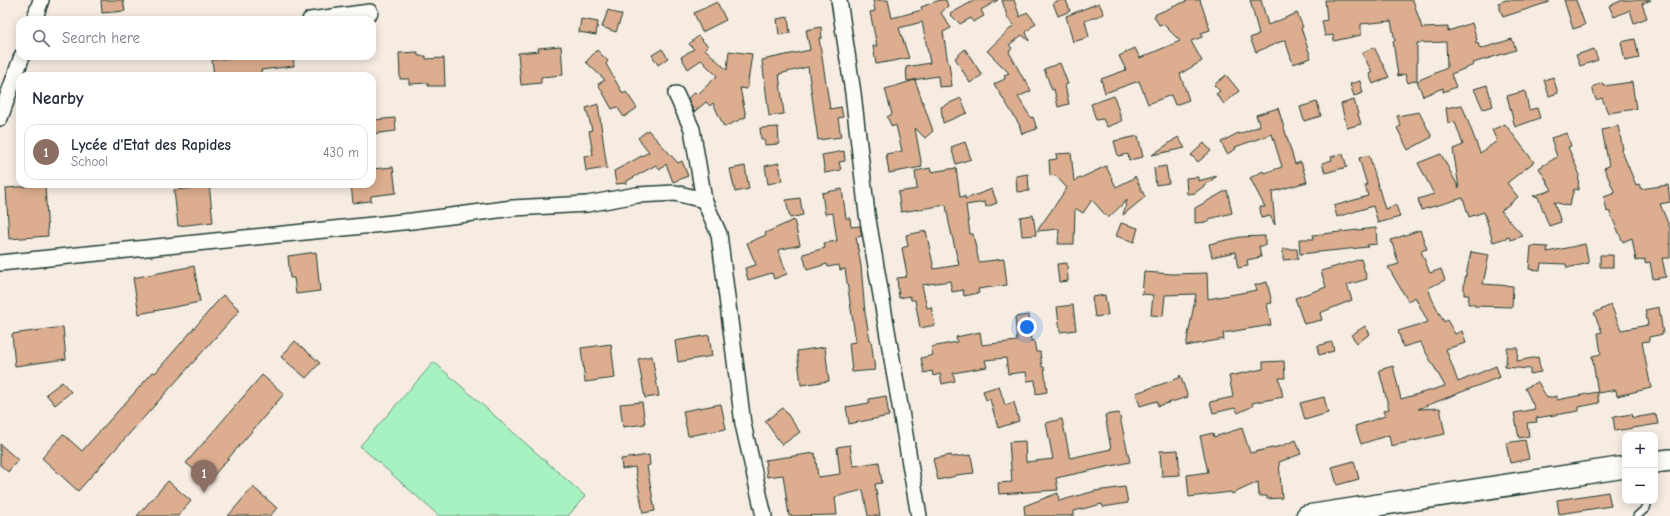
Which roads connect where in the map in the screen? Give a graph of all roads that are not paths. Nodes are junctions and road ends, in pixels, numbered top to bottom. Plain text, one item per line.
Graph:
1 (42, 0) edge
2 (839, 0) edge
3 (370, 12) dead end
4 (36, 16) edge
5 (340, 16) edge
6 (21, 60) edge
7 (16, 72) edge
8 (16, 73) edge
9 (676, 94) dead end
10 (0, 118) edge
11 (704, 200) junction
12 (0, 263) edge
13 (1670, 460) edge
14 (1658, 462) edge
15 (1622, 467) edge
16 (1647, 504) edge
17 (764, 516) edge
18 (919, 516) edge
19 (1307, 516) edge
20 (1637, 516) edge

1 - 4 street
2 - 18 street
3 - 5 street
6 - 7 street
8 - 10 street
9 - 11 street
11 - 12 street
11 - 17 street
13 - 14 main road
15 - 19 main road
16 - 20 lane

